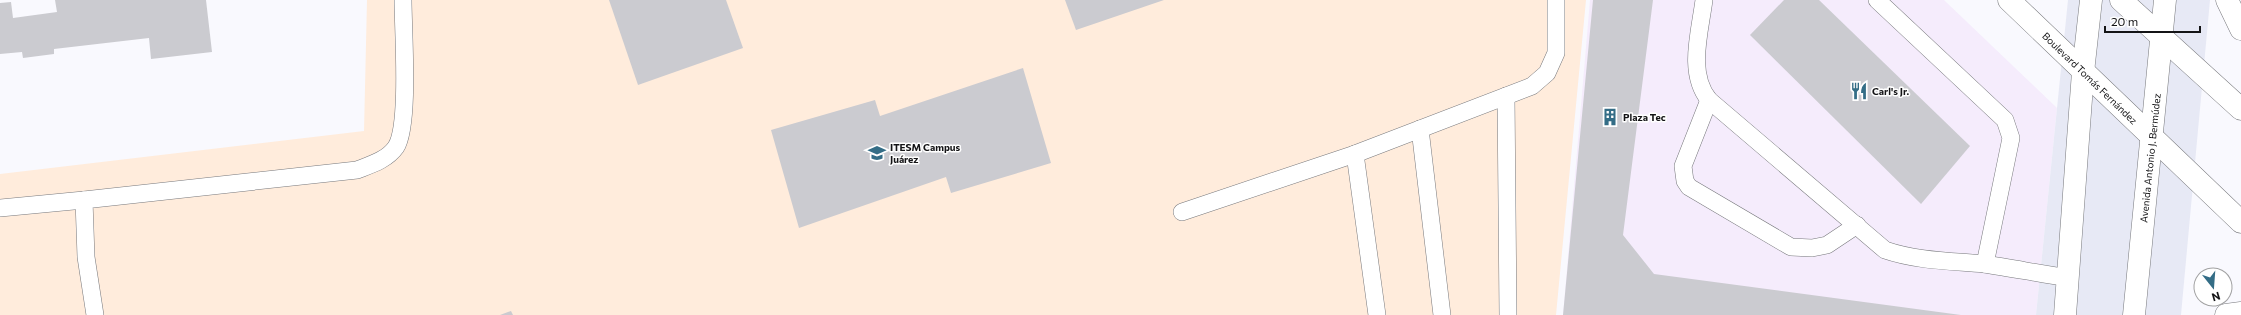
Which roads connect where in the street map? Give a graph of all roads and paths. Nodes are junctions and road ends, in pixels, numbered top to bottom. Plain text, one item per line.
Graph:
1 (403, 0) edge
2 (1556, 0) edge
3 (1704, 0) edge
4 (1877, 0) edge
5 (2009, 0) edge
6 (2090, 0) edge
7 (2120, 0) edge
8 (2165, 0) edge
9 (2227, 0) edge
10 (2241, 29) edge
11 (2161, 38) junction
12 (2083, 72) junction
13 (1506, 96) junction
14 (1709, 100) junction
15 (2241, 109) edge
16 (1420, 129) junction
17 (2152, 137) junction
18 (1355, 154) junction
19 (84, 200) junction
20 (0, 208) edge
21 (1182, 212) dead end
22 (2241, 222) edge
23 (1856, 225) junction
24 (1985, 264) junction
25 (2069, 278) junction
26 (2241, 313) edge
27 (95, 315) edge
28 (1377, 315) edge
29 (1442, 315) edge
30 (1508, 315) edge
31 (2065, 315) edge
32 (2134, 315) edge
33 (2226, 315) edge

1 - 19 lane
2 - 13 lane
3 - 14 lane
4 - 24 lane
5 - 12 main road, Boulevard Tomás Fernández
6 - 12 main road
7 - 11 main road
8 - 11 main road, Avenida Antonio J. Bermúdez
9 - 10 main road
11 - 15 main road
11 - 17 main road, Avenida Antonio J. Bermúdez
12 - 17 main road, Boulevard Tomás Fernández
12 - 25 main road
13 - 16 lane
13 - 30 lane
14 - 23 lane
14 - 23 lane
16 - 18 lane
16 - 29 lane
17 - 22 main road, Boulevard Tomás Fernández
17 - 32 main road, Avenida Antonio J. Bermúdez
18 - 21 lane
18 - 28 lane
19 - 20 lane
19 - 27 lane
23 - 24 lane
24 - 25 lane
25 - 31 main road
26 - 33 main road

